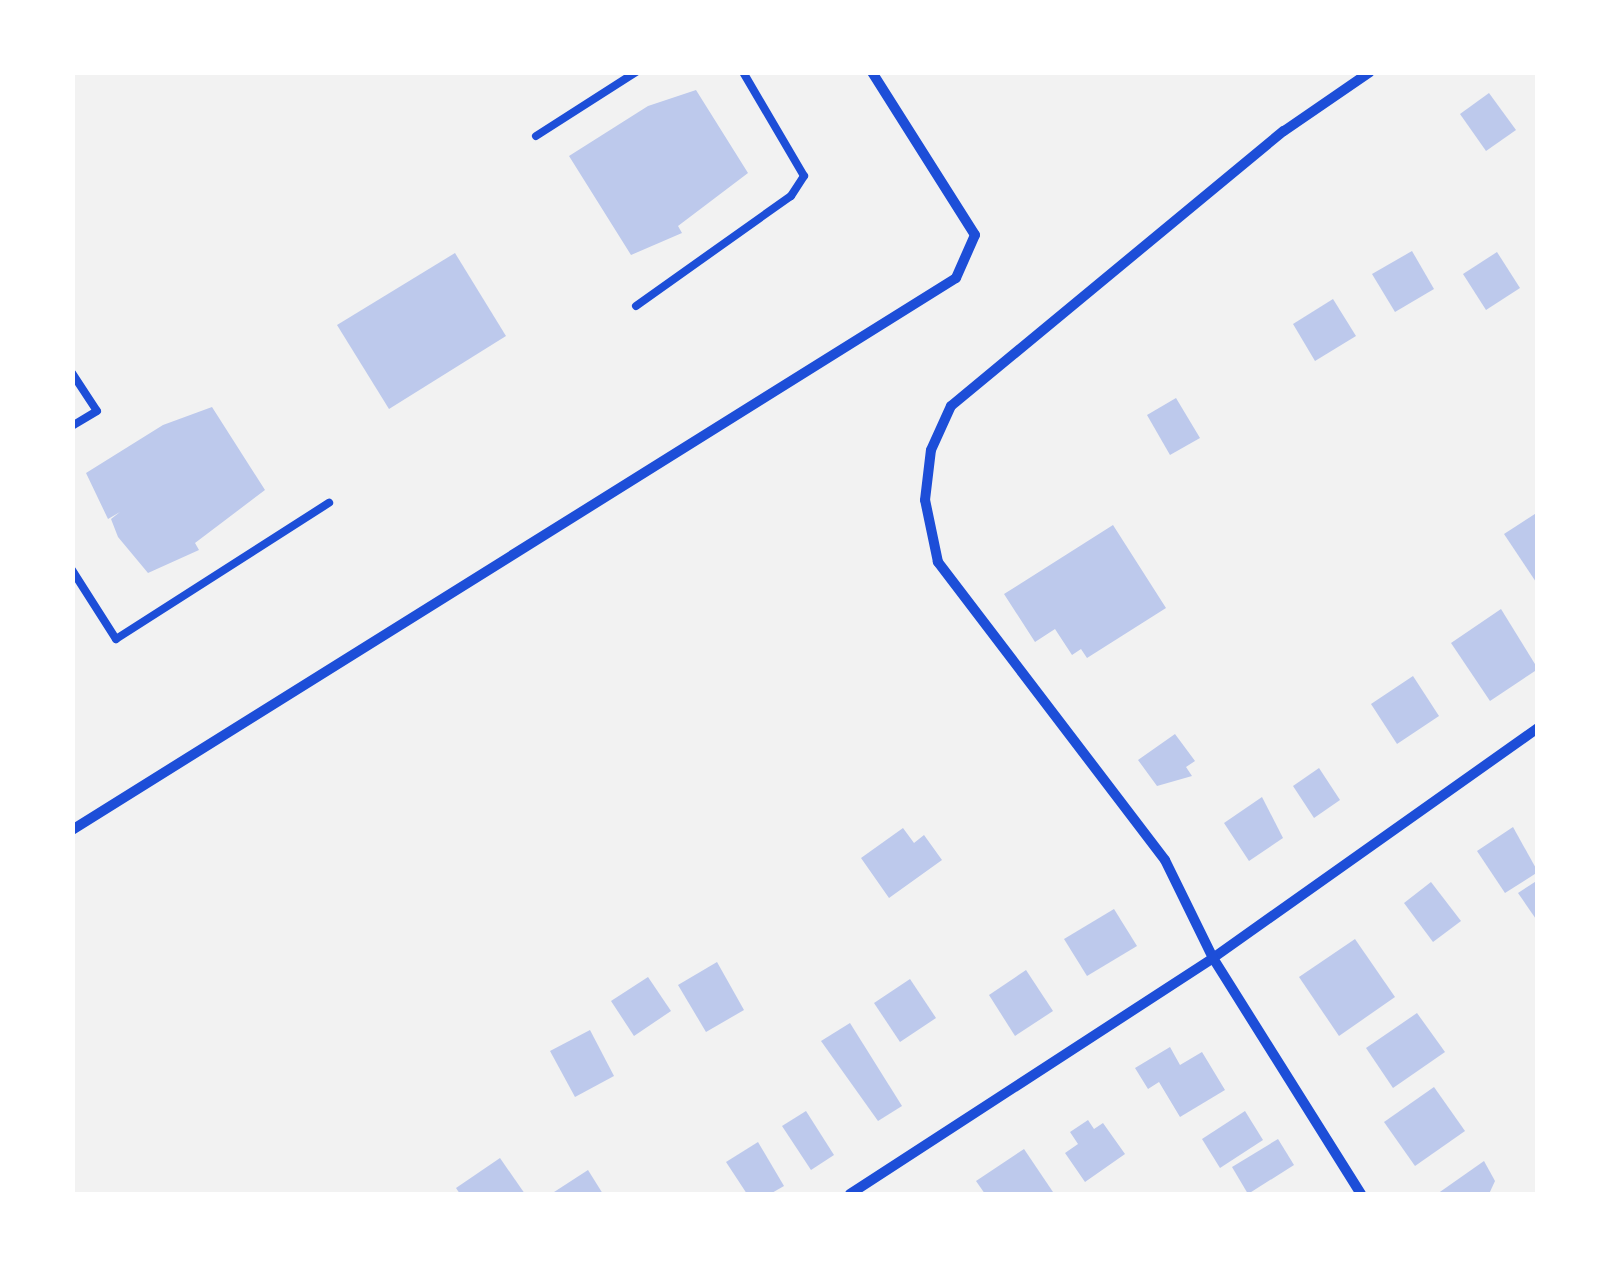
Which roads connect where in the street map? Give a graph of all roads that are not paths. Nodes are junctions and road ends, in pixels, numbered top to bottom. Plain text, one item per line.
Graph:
1 (636, 72) edge
2 (743, 72) edge
3 (872, 72) edge
4 (1370, 72) edge
5 (536, 136) dead end
6 (636, 306) dead end
7 (72, 373) edge
8 (72, 426) edge
9 (329, 503) dead end
10 (72, 570) edge
11 (1538, 728) edge
12 (72, 830) edge
13 (1213, 958) junction
14 (850, 1194) edge
15 (1361, 1194) edge

1 - 5 lane
2 - 6 lane
3 - 12 street
4 - 13 street
7 - 8 lane
9 - 10 lane
11 - 13 street
13 - 14 street
13 - 15 street

